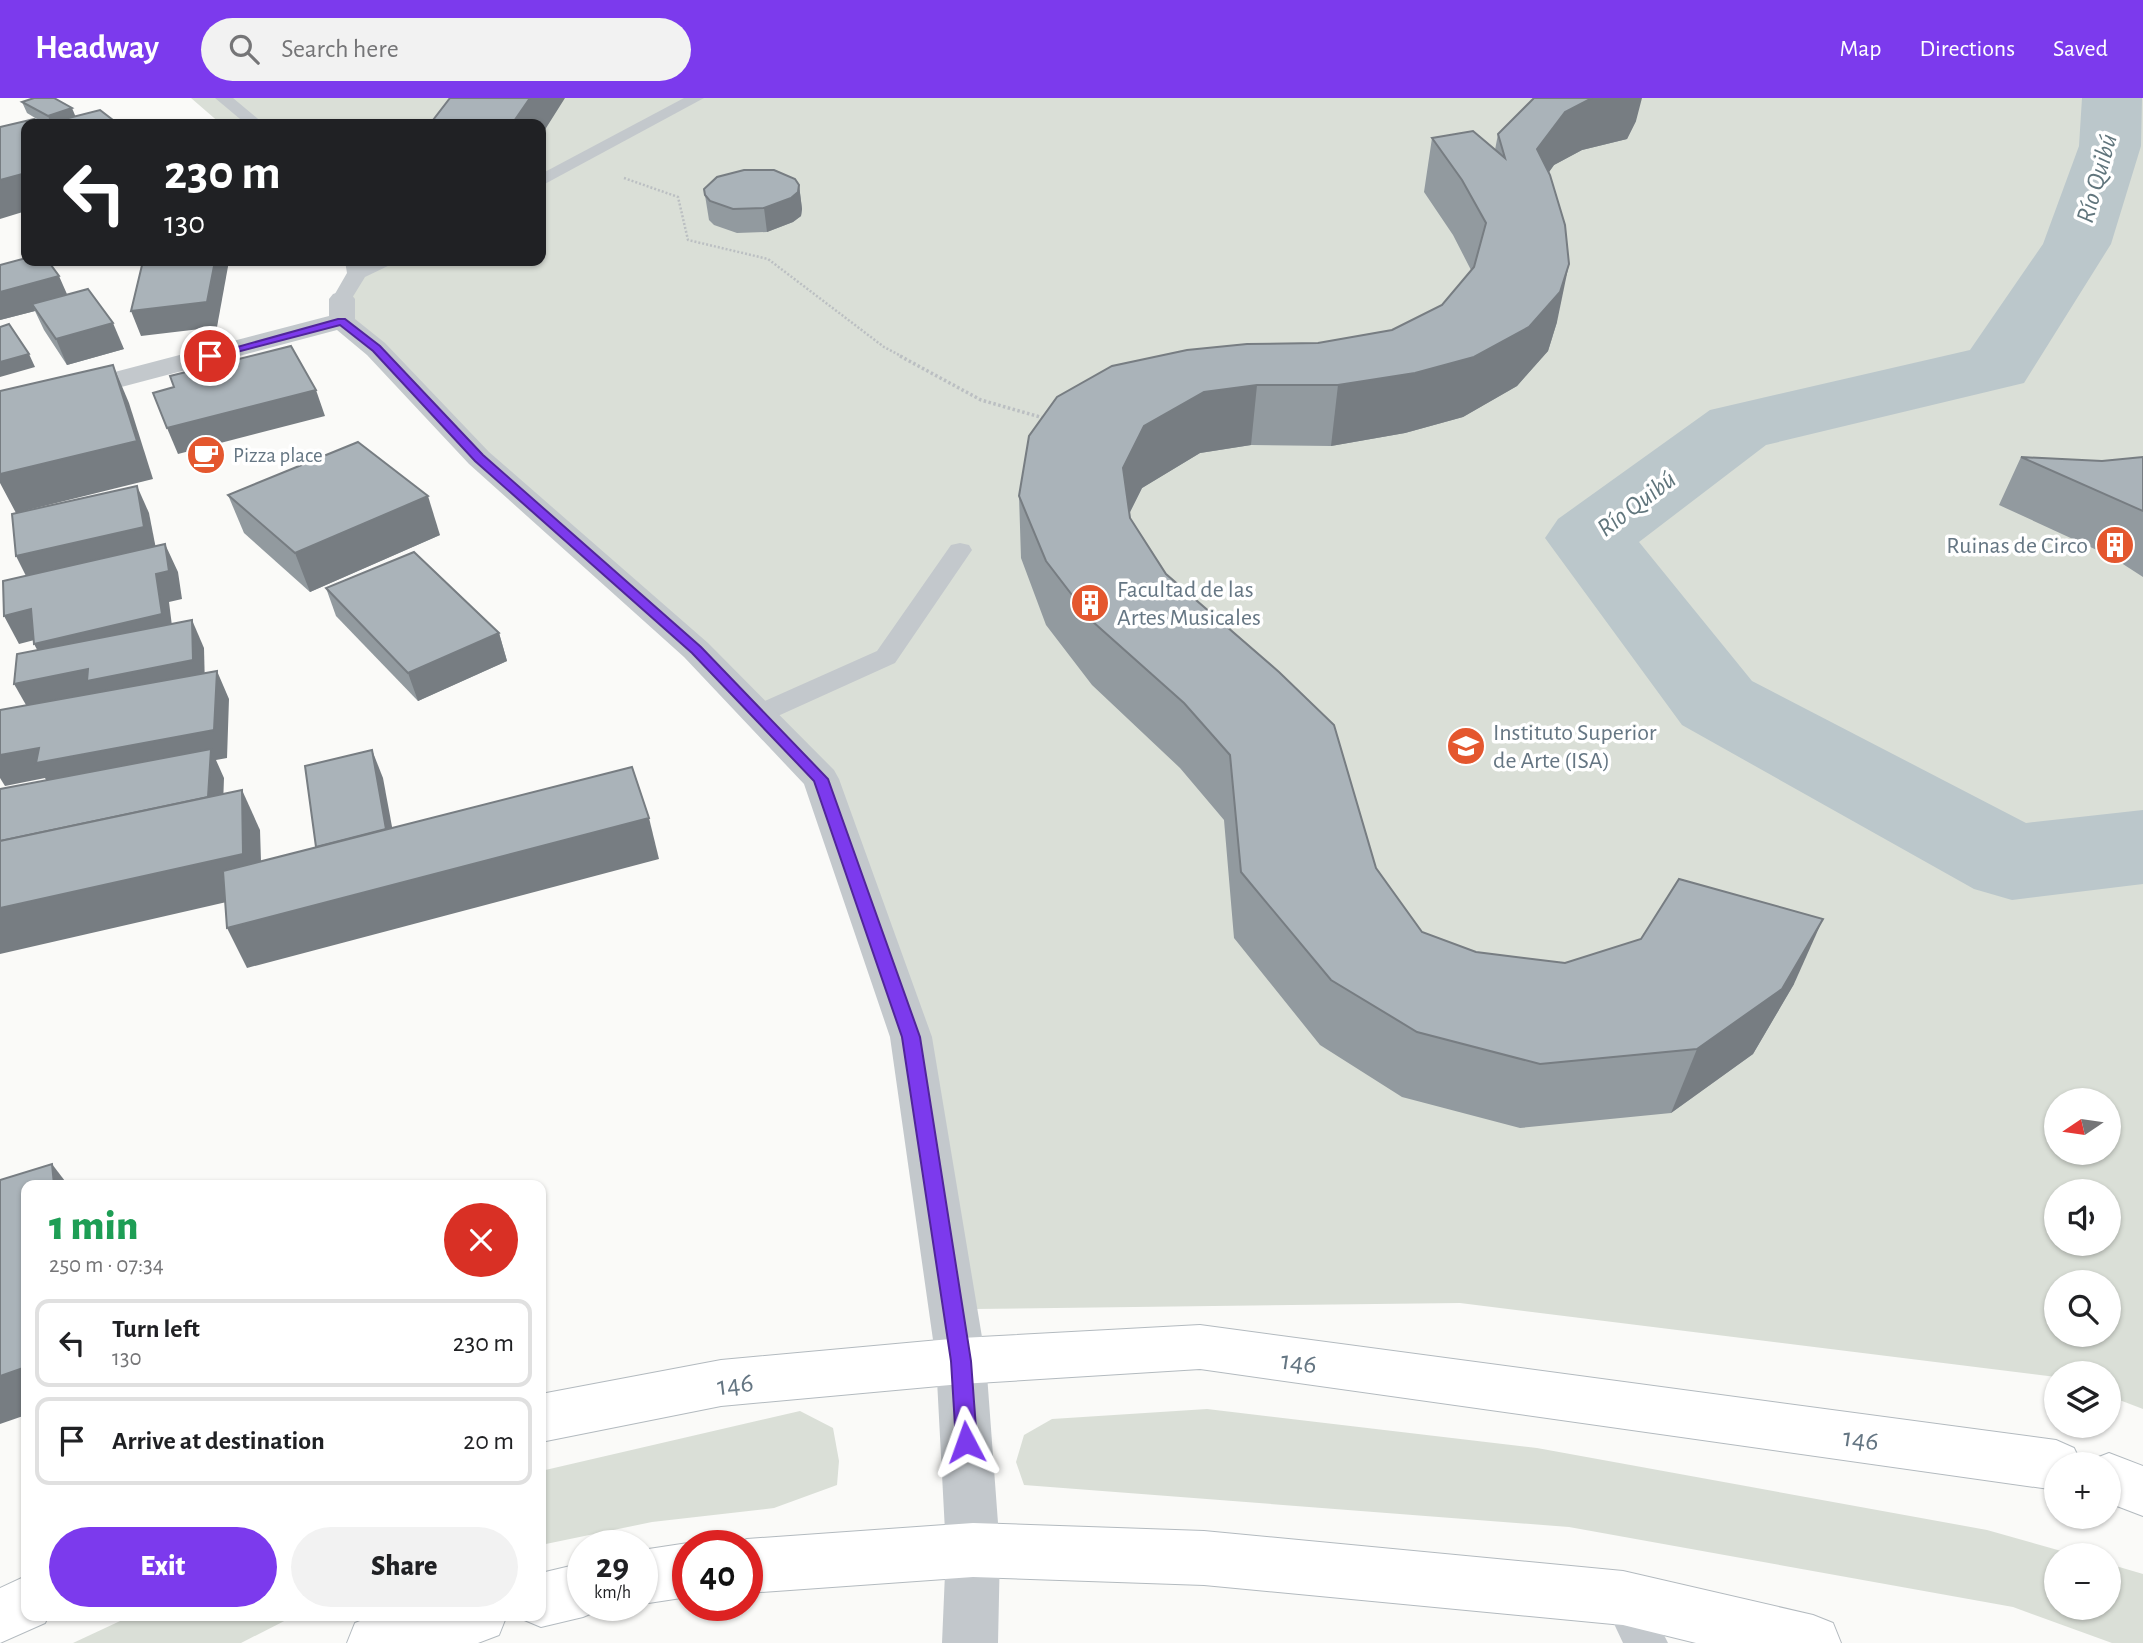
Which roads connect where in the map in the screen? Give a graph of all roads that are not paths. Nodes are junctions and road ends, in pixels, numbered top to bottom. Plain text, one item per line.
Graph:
1 (223, 98) edge
2 (696, 98) edge
3 (250, 119) edge
4 (546, 178) edge
5 (377, 266) edge
6 (348, 288) edge
7 (0, 411) edge
8 (960, 550) dead end
9 (759, 714) junction
10 (961, 1361) junction
11 (546, 1417) edge
12 (2044, 1463) edge
13 (2121, 1483) edge
14 (2143, 1491) edge
15 (973, 1550) junction
16 (763, 1565) edge
17 (567, 1594) edge
18 (546, 1599) edge
19 (21, 1606) edge
20 (0, 1616) edge
21 (1635, 1620) edge
22 (457, 1621) edge
23 (375, 1643) edge
24 (970, 1643) edge
25 (1813, 1643) edge

1 - 3 lane
2 - 4 lane
5 - 6 lane
6 - 7 street
6 - 9 street
8 - 9 lane
9 - 10 street
10 - 11 main road, 146
10 - 12 main road, 146
10 - 15 street
13 - 14 main road
15 - 16 main road
15 - 21 main road
15 - 24 street
17 - 18 main road
19 - 20 main road
21 - 25 main road
22 - 23 main road

